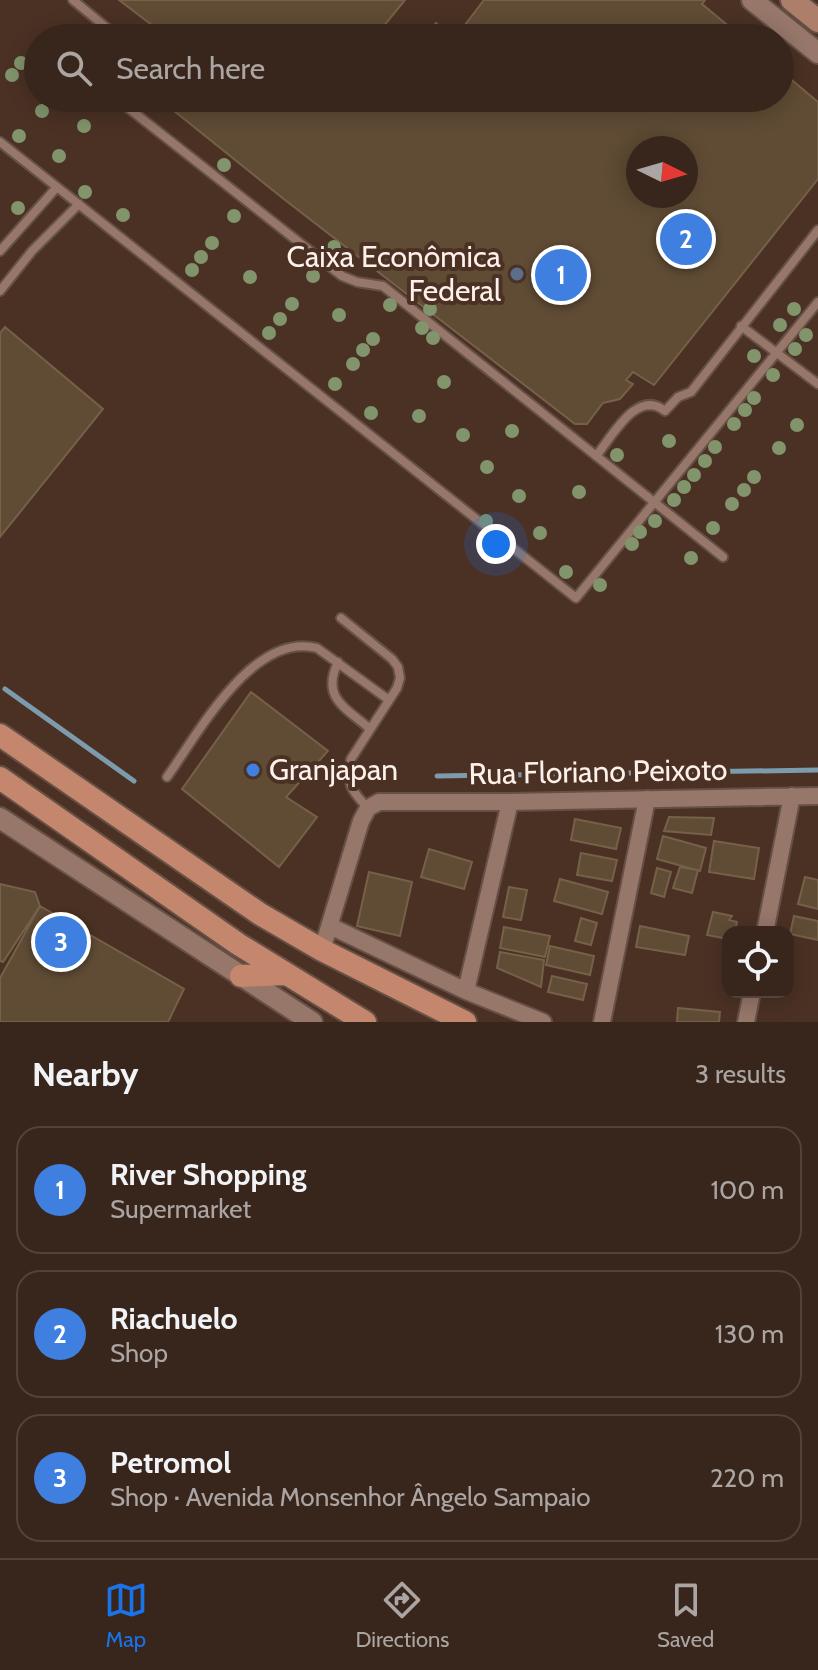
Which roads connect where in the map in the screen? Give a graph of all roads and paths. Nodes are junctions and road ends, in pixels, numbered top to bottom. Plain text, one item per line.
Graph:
1 (73, 0) edge
2 (752, 0) edge
3 (792, 0) edge
4 (818, 21) edge
5 (102, 24) edge
6 (782, 24) edge
7 (794, 34) edge
8 (818, 53) edge
9 (133, 112) edge
10 (0, 142) edge
11 (57, 187) junction
12 (79, 204) junction
13 (818, 230) edge
14 (0, 251) edge
15 (0, 291) edge
16 (818, 302) edge
17 (741, 326) junction
18 (776, 353) junction
19 (818, 384) edge
20 (596, 456) junction
21 (654, 502) junction
22 (723, 557) dead end
23 (341, 618) dead end
24 (338, 662) junction
25 (389, 700) junction
26 (370, 729) junction
27 (0, 735) edge
28 (167, 777) dead end
29 (0, 778) edge
30 (792, 796) junction
31 (818, 796) edge
32 (647, 799) junction
33 (510, 802) junction
34 (374, 805) junction
35 (0, 818) edge
36 (330, 926) junction
37 (766, 926) edge
38 (322, 950) junction
39 (284, 974) junction
40 (241, 976) junction
41 (466, 991) junction
42 (751, 998) edge
43 (417, 999) junction
44 (312, 1022) edge
45 (365, 1022) edge
46 (420, 1022) edge
47 (465, 1022) edge
48 (543, 1022) edge
49 (602, 1022) edge
50 (746, 1022) edge

1 - 5 lane
2 - 6 street
3 - 4 main road
7 - 8 street
9 - 20 lane
10 - 11 lane
11 - 12 lane
11 - 14 lane
12 - 15 lane
12 - 21 lane
13 - 17 lane
16 - 18 lane
17 - 18 lane
17 - 20 lane
18 - 19 lane
18 - 21 lane
20 - 21 lane
21 - 22 lane
23 - 25 lane
24 - 25 lane
24 - 26 lane
24 - 28 lane
25 - 26 lane
26 - 34 lane
27 - 38 main road
29 - 39 main road
30 - 31 street, Rua Floriano Peixoto
30 - 32 street, Rua Floriano Peixoto
30 - 37 street
32 - 33 street, Rua Floriano Peixoto
32 - 49 street
33 - 34 street, Rua Floriano Peixoto
33 - 41 street
34 - 36 street
35 - 40 street
36 - 38 street
36 - 41 street
38 - 43 main road
39 - 40 main road
39 - 45 main road
40 - 44 street
41 - 48 street
42 - 50 street
43 - 46 main road
43 - 47 main road

